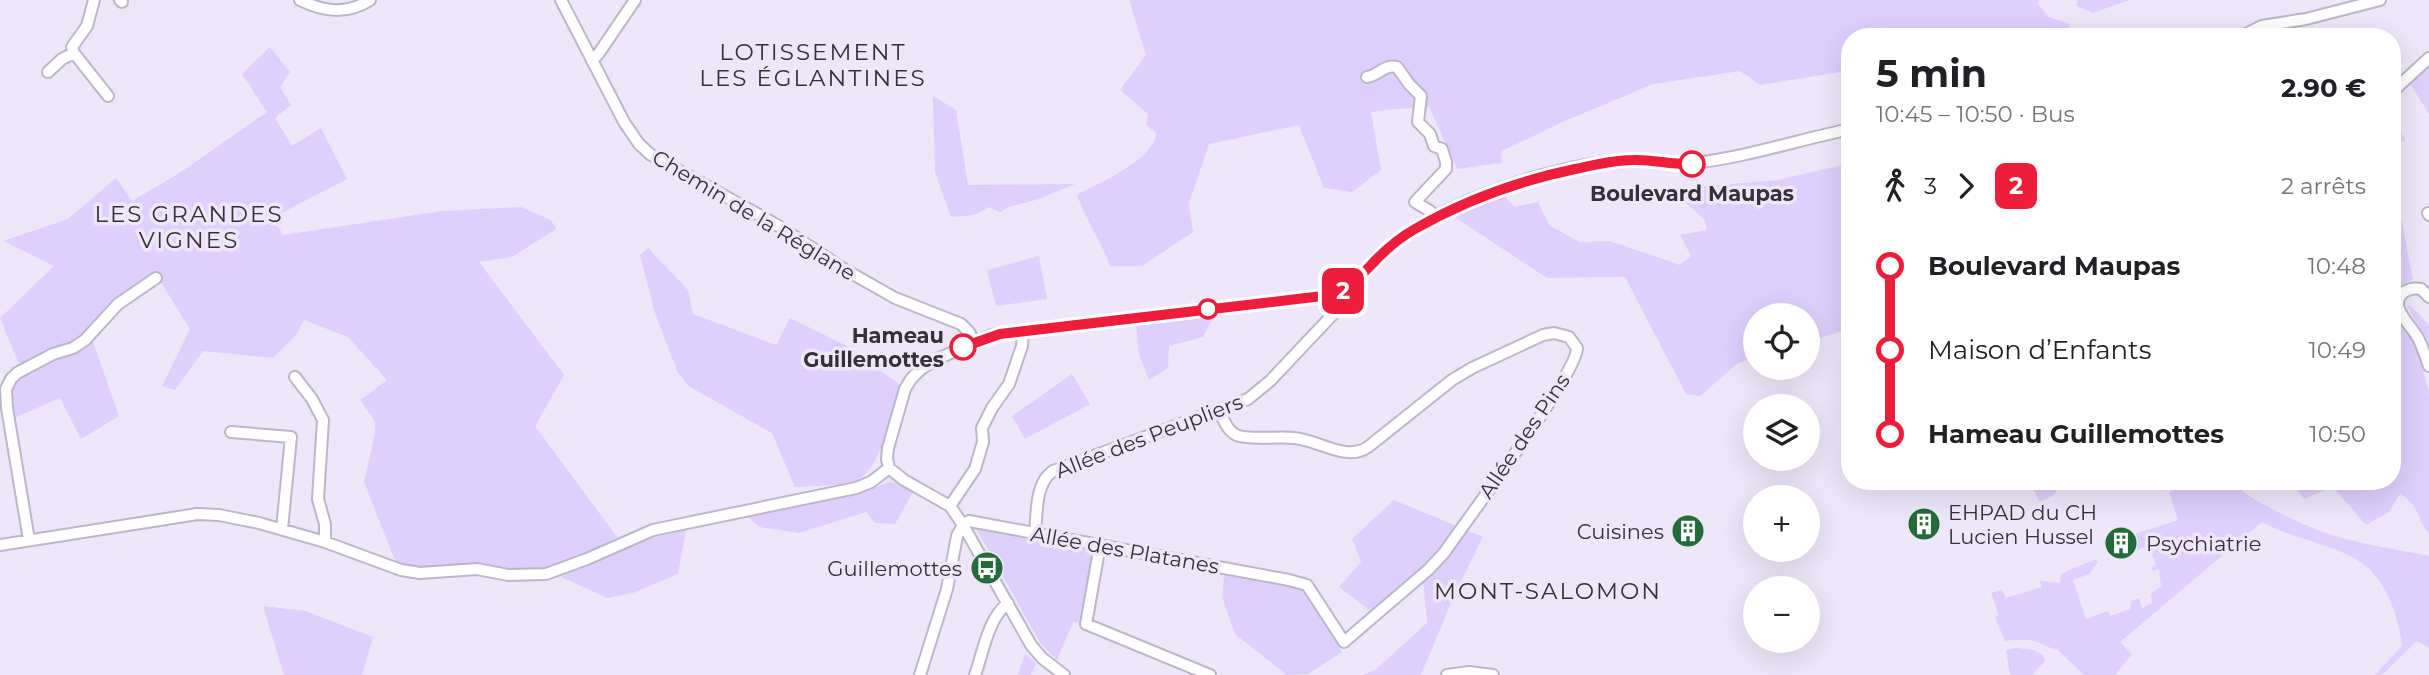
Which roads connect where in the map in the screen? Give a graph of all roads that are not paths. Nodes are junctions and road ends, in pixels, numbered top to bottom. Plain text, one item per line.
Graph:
1 (94, 0) edge
2 (300, 0) edge
3 (370, 0) edge
4 (561, 0) edge
5 (635, 0) edge
6 (2380, 0) edge
7 (2258, 28) edge
8 (74, 53) junction
9 (2429, 58) edge
10 (592, 61) junction
11 (48, 72) dead end
12 (1367, 77) dead end
13 (2401, 84) edge
14 (108, 96) dead end
15 (1841, 131) edge
16 (1436, 217) junction
17 (156, 278) dead end
18 (1346, 290) junction
19 (2401, 296) edge
20 (2429, 297) edge
21 (2401, 314) edge
22 (1023, 331) junction
23 (974, 342) junction
24 (2429, 366) edge
25 (295, 377) dead end
26 (1219, 411) junction
27 (231, 432) dead end
28 (889, 468) junction
29 (950, 506) junction
30 (963, 525) junction
31 (282, 529) junction
32 (1035, 534) junction
33 (29, 540) junction
34 (324, 542) junction
35 (0, 545) edge
36 (1100, 545) junction
37 (1289, 580) joint
38 (1008, 604) junction
39 (920, 675) edge
40 (975, 675) edge
41 (1064, 675) edge
42 (1210, 675) edge
43 (1447, 675) edge
44 (1493, 675) edge

1 - 8 street
2 - 3 street
4 - 10 street, Chemin de la Réglane
5 - 10 street
6 - 7 street
8 - 11 street
8 - 14 street
9 - 13 street
10 - 23 street, Chemin de la Réglane
12 - 16 street
15 - 16 street, Allée des Peupliers
16 - 18 street, Allée des Peupliers
17 - 33 street
18 - 22 street
18 - 26 street, Allée des Peupliers
19 - 20 street
21 - 24 street
22 - 23 street
22 - 29 street
23 - 28 street
25 - 34 street
26 - 32 street, Allée des Peupliers
26 - 37 street, Allée des Pins
27 - 31 street
28 - 29 street
28 - 34 street
29 - 30 street
30 - 32 street, Allée des Platanes
30 - 38 street
30 - 39 street
31 - 33 street
31 - 34 street
32 - 36 street, Allée des Platanes
33 - 35 street
36 - 37 street, Allée des Platanes
36 - 42 street
38 - 40 street
38 - 41 street
43 - 44 street

